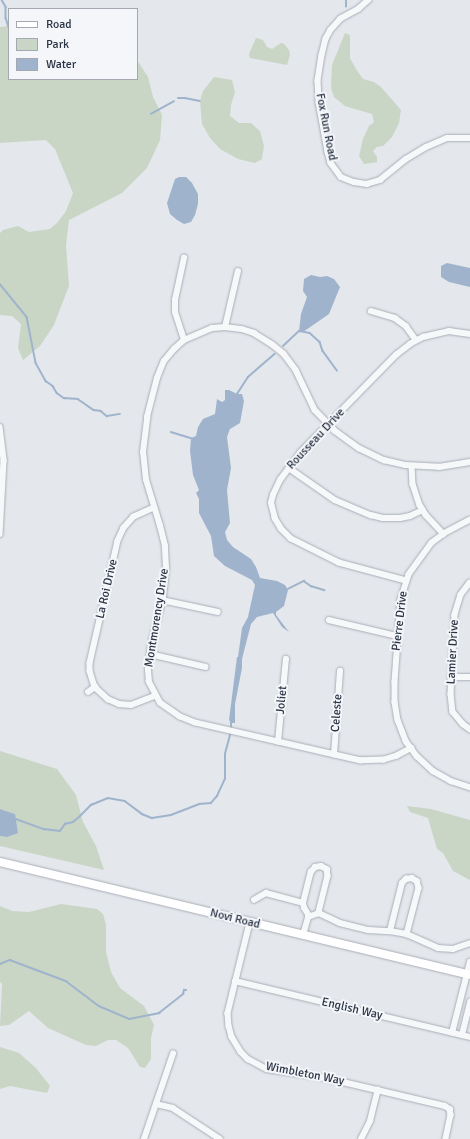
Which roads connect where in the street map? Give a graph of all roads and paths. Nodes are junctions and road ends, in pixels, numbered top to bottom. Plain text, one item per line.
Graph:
1 (369, 0) edge
2 (470, 138) edge
3 (184, 258) dead end
4 (238, 271) dead end
5 (371, 311) dead end
6 (225, 327) junction
7 (470, 334) edge
8 (184, 340) junction
9 (416, 340) junction
10 (328, 424) junction
11 (0, 427) edge
12 (470, 462) edge
13 (412, 466) junction
14 (289, 468) junction
15 (154, 508) junction
16 (423, 510) junction
17 (470, 520) edge
18 (0, 534) edge
19 (444, 534) junction
20 (406, 581) junction
21 (470, 583) edge
22 (162, 600) junction
23 (218, 612) dead end
24 (328, 620) dead end
25 (398, 636) junction
26 (150, 654) junction
27 (286, 659) dead end
28 (206, 667) dead end
29 (340, 671) dead end
30 (451, 677) junction
31 (470, 678) edge
32 (96, 687) junction
33 (88, 692) dead end
34 (155, 696) junction
35 (470, 729) edge
36 (278, 742) junction
37 (412, 748) junction
38 (334, 755) junction
39 (470, 787) edge
40 (0, 862) edge
41 (254, 900) dead end
42 (303, 903) junction
43 (319, 913) junction
44 (309, 916) junction
45 (250, 922) junction
46 (390, 931) junction
47 (407, 934) junction
48 (303, 935) junction
49 (469, 945) edge
50 (470, 962) edge
51 (468, 974) edge
52 (235, 981) junction
53 (470, 1002) edge
54 (452, 1033) junction
55 (462, 1036) junction
56 (470, 1037) edge
57 (173, 1054) dead end
58 (378, 1090) junction
59 (156, 1104) junction
60 (144, 1139) edge
61 (220, 1139) edge
62 (361, 1139) edge
63 (446, 1139) edge

1 - 2 street, Fox Run Road
3 - 8 street
4 - 6 street
5 - 9 street
6 - 8 street, Montmorency Drive
6 - 10 street, Montmorency Drive
7 - 9 street, Rousseau Drive
8 - 15 street, Montmorency Drive
9 - 10 street, Rousseau Drive
10 - 13 street, Montmorency Drive
10 - 14 street, Rousseau Drive
11 - 18 street
12 - 13 street, Montmorency Drive
13 - 16 street
14 - 16 street
14 - 20 street, Rousseau Drive
15 - 22 street, Montmorency Drive
15 - 32 street, La Roi Drive
16 - 19 street
17 - 19 street, Pierre Drive
19 - 20 street, Pierre Drive
20 - 25 street, Pierre Drive
21 - 30 street, Lamier Drive
22 - 23 street
22 - 26 street, Montmorency Drive
24 - 25 street
25 - 37 street, Pierre Drive
26 - 28 street
26 - 34 street, Montmorency Drive
27 - 36 street, Joliet
29 - 38 street, Celeste
30 - 31 street
30 - 35 street, Lamier Drive
32 - 33 street
32 - 34 street
34 - 36 street, Montmorency Drive
36 - 38 street, Montmorency Drive
37 - 38 street, Montmorency Drive
37 - 39 street, Pierre Drive
40 - 45 main road, Novi Road
41 - 42 street
42 - 43 street
42 - 44 street
43 - 44 street
43 - 46 street
44 - 48 street
45 - 48 main road, Novi Road
45 - 52 street, Wimbleton Way
46 - 47 street
46 - 47 street
47 - 49 street
48 - 51 main road, Novi Road
50 - 51 street
51 - 54 street
52 - 54 street, English Way
52 - 58 street, Wimbleton Way
53 - 55 street
54 - 55 street, English Way
55 - 56 street, English Way
57 - 59 street
58 - 62 street
58 - 63 street, Wimbleton Way
59 - 60 street
59 - 61 street

